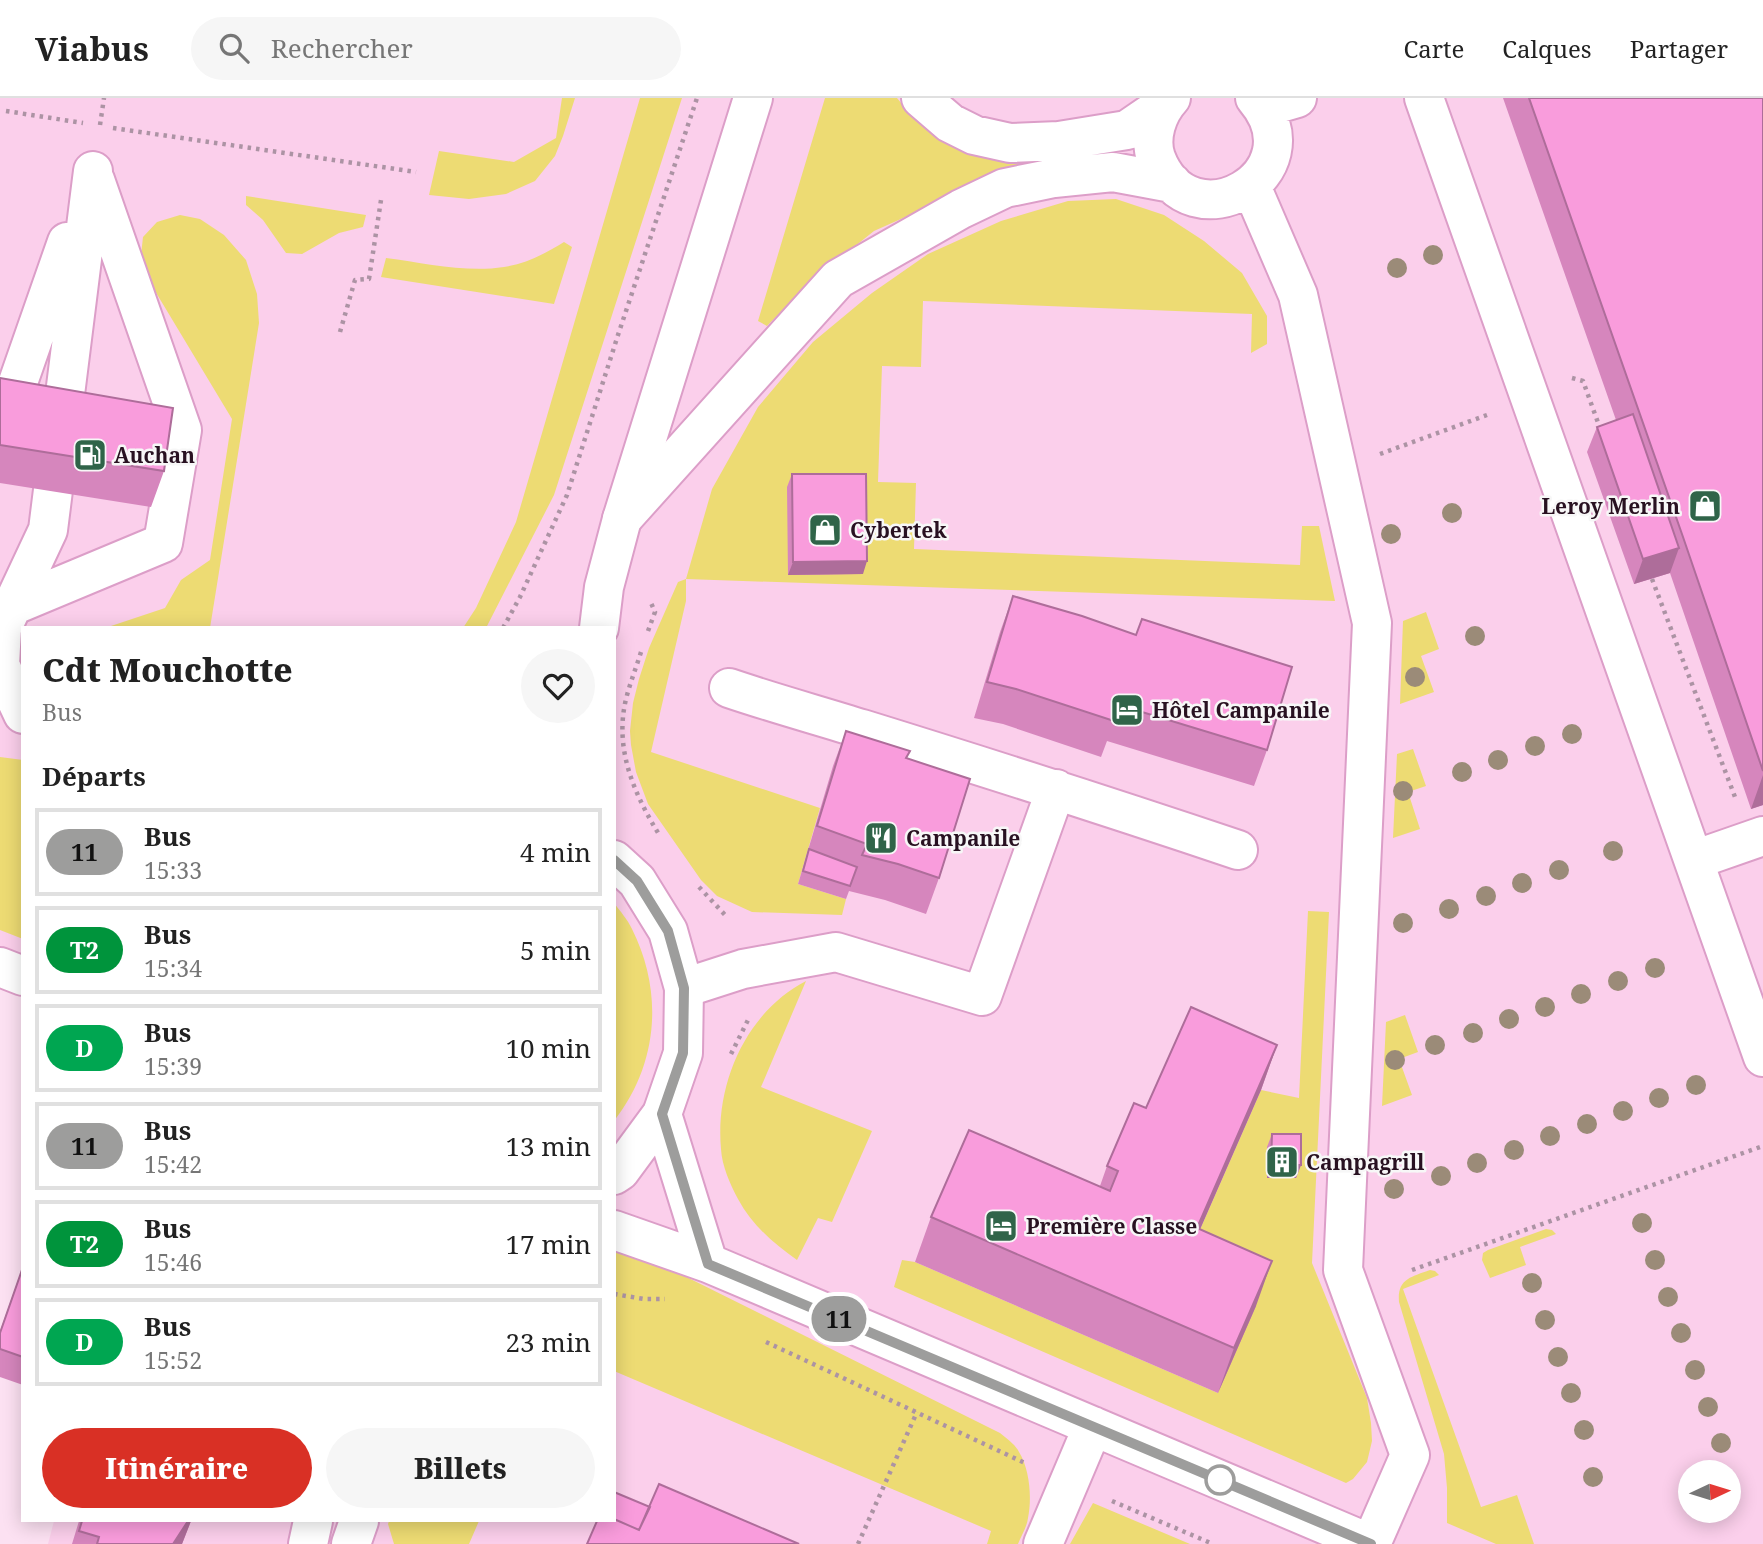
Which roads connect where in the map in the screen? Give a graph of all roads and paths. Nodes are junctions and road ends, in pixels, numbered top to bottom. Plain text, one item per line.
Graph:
1 (697, 98) edge
2 (753, 98) edge
3 (921, 98) edge
4 (1424, 98) edge
5 (1168, 101) edge
6 (1272, 101) edge
7 (6, 111) dead end
8 (86, 124) dead end
9 (100, 126) dead end
10 (93, 171) junction
11 (416, 172) dead end
12 (1172, 183) junction
13 (1251, 186) junction
14 (381, 200) dead end
15 (340, 332) dead end
16 (1583, 381) dead end
17 (1531, 400) junction
18 (0, 434) edge
19 (1337, 469) junction
20 (622, 519) junction
21 (1652, 579) edge
22 (604, 587) junction
23 (650, 601) dead end
24 (12, 606) junction
25 (504, 626) edge
26 (574, 626) edge
27 (599, 626) edge
28 (647, 635) dead end
29 (643, 647) dead end
30 (729, 688) dead end
31 (21, 710) edge
32 (1056, 789) junction
33 (1757, 838) edge
34 (664, 842) dead end
35 (1238, 850) dead end
36 (1694, 860) junction
37 (616, 862) edge
38 (694, 881) dead end
39 (727, 917) dead end
40 (0, 967) edge
41 (21, 975) edge
42 (684, 988) junction
43 (749, 1017) dead end
44 (729, 1057) dead end
45 (1763, 1057) edge
46 (662, 1114) junction
47 (1763, 1146) edge
48 (616, 1174) edge
49 (616, 1231) edge
50 (708, 1264) junction
51 (1412, 1270) dead end
52 (616, 1294) edge
53 (667, 1299) dead end
54 (766, 1342) dead end
55 (917, 1412) junction
56 (1093, 1426) junction
57 (1070, 1483) junction
58 (313, 1522) edge
59 (359, 1522) edge
60 (307, 1544) edge
61 (351, 1544) edge
62 (858, 1544) edge
63 (1043, 1544) edge
64 (1213, 1544) edge
65 (1371, 1544) edge

1 - 25 path
2 - 20 main road
3 - 5 main road
4 - 17 main road
5 - 12 main road
6 - 13 main road
7 - 8 path
9 - 11 path
10 - 18 main road
10 - 24 main road
10 - 24 main road
12 - 13 main road
12 - 20 main road
13 - 19 main road
14 - 15 path
16 - 17 path
17 - 19 path
17 - 36 main road
19 - 65 main road
20 - 22 main road
21 - 33 path
22 - 26 main road
22 - 27 main road
23 - 28 path
24 - 31 main road
29 - 34 path
30 - 32 main road
32 - 35 main road
32 - 42 main road
33 - 36 main road
36 - 45 main road
37 - 42 main road
38 - 39 path
40 - 41 main road
42 - 46 main road
43 - 44 path
46 - 48 main road
46 - 50 main road
47 - 51 path
49 - 50 main road
50 - 56 main road
52 - 53 path
54 - 55 path
55 - 57 path
55 - 62 path
56 - 57 main road
56 - 65 main road
57 - 63 main road
57 - 64 path
58 - 60 main road
59 - 61 main road

